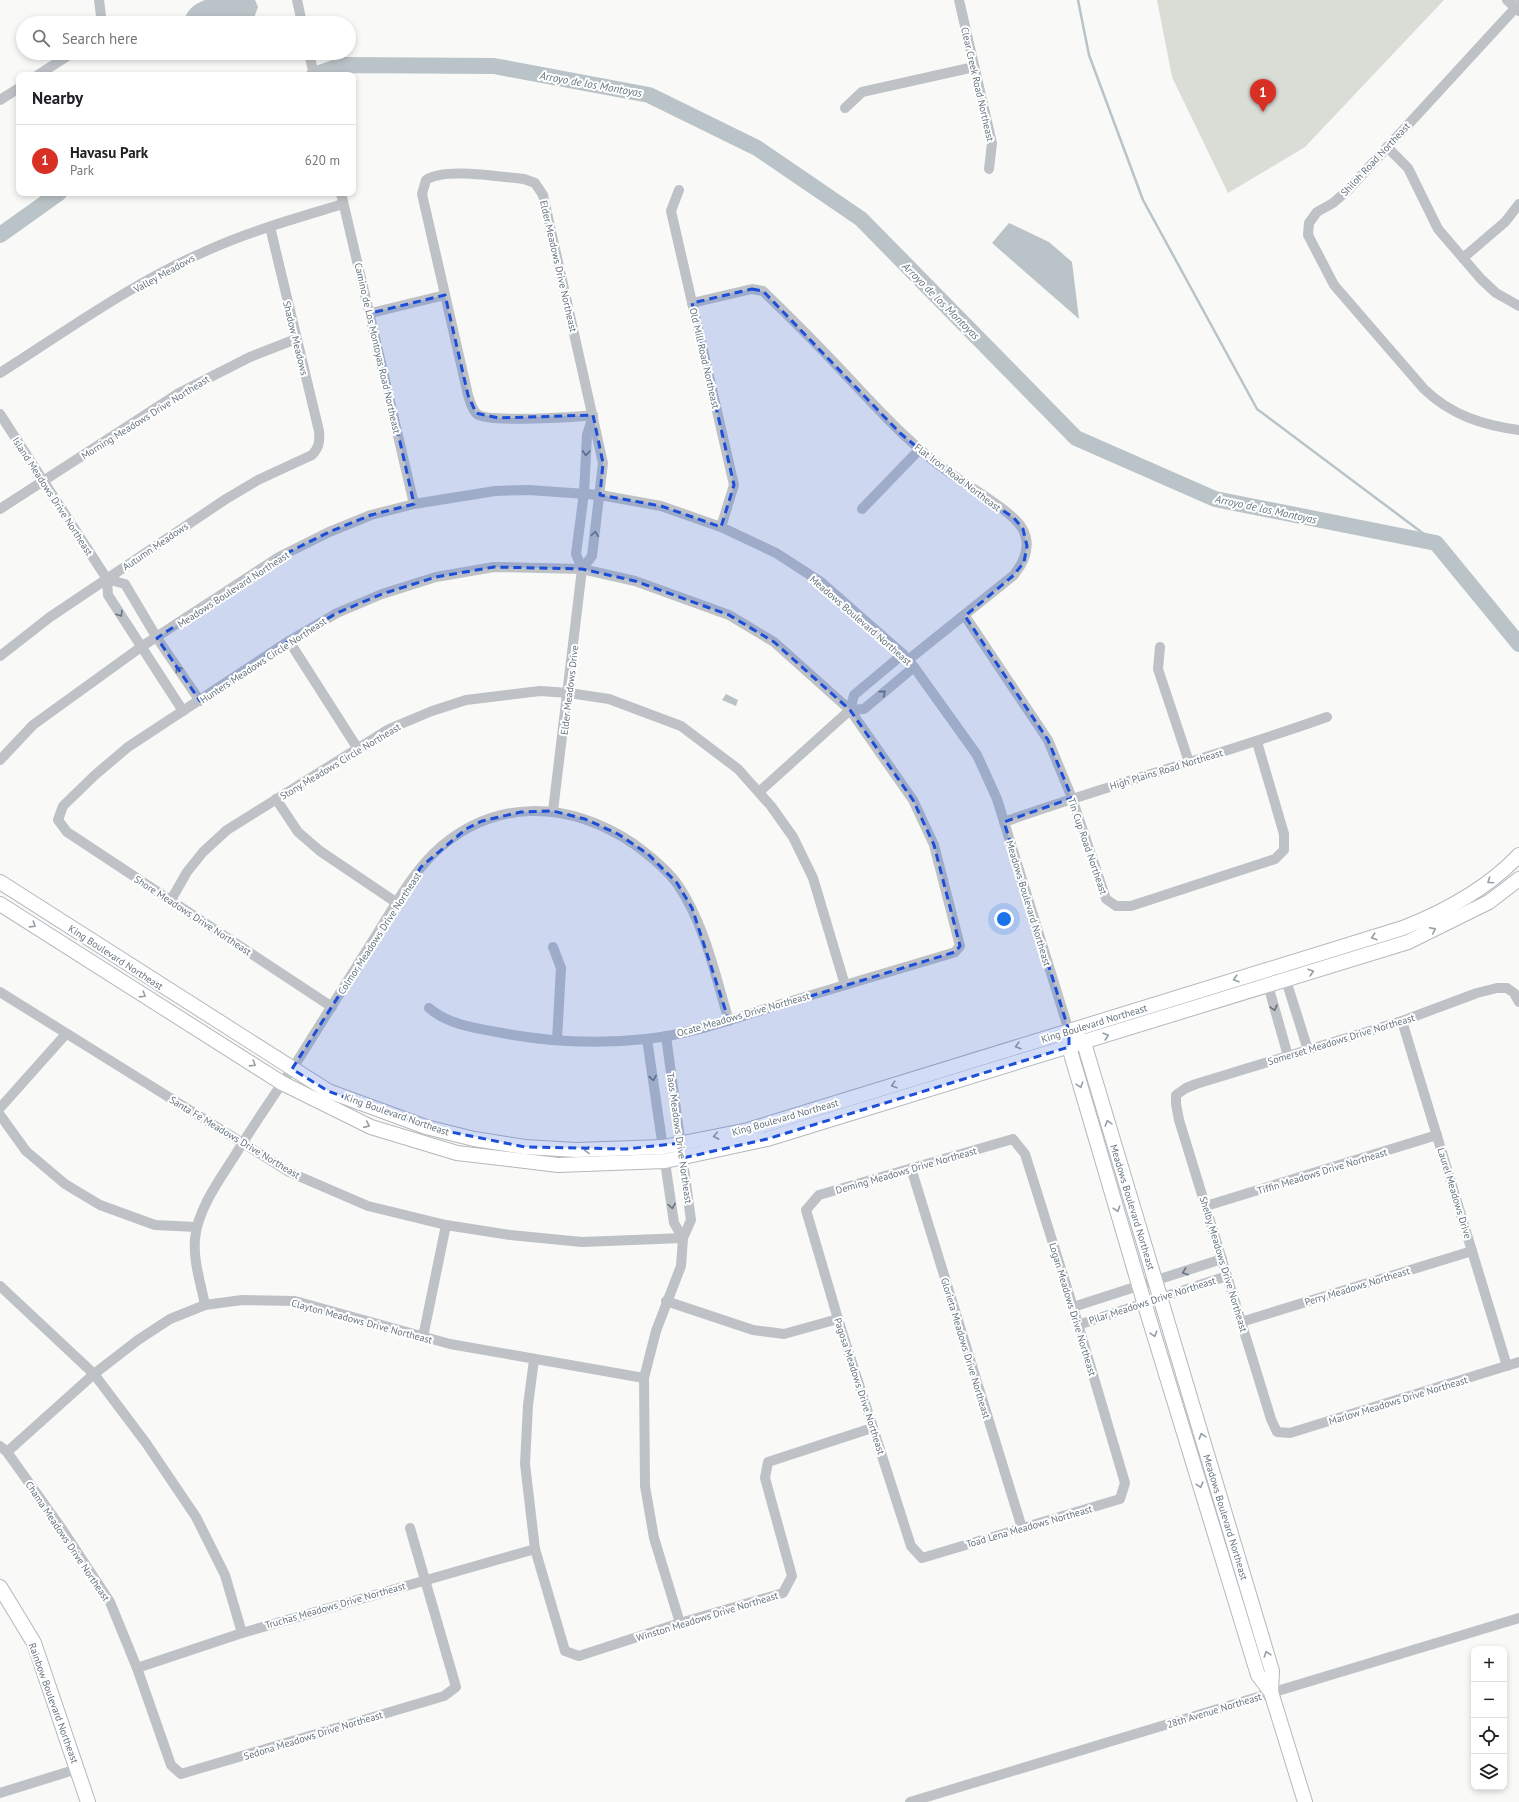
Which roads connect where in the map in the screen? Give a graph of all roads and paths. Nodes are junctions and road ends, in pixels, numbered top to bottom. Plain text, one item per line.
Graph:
1 (99, 0) edge
2 (297, 0) edge
3 (959, 0) edge
4 (1507, 0) edge
5 (1518, 7) edge
6 (101, 16) edge
7 (300, 16) edge
8 (61, 60) edge
9 (311, 60) edge
10 (974, 67) junction
11 (43, 72) edge
12 (313, 72) edge
13 (16, 90) edge
14 (0, 100) edge
15 (845, 108) dead end
16 (1387, 147) junction
17 (989, 169) dead end
18 (679, 190) dead end
19 (342, 196) edge
20 (343, 204) junction
21 (1519, 204) edge
22 (270, 227) junction
23 (1463, 258) junction
24 (445, 295) junction
25 (692, 303) junction
26 (1519, 306) edge
27 (371, 313) junction
28 (296, 339) junction
29 (0, 373) edge
30 (0, 414) edge
31 (593, 415) junction
32 (1519, 430) edge
33 (318, 448) joint
34 (920, 449) junction
35 (44, 481) junction
36 (584, 493) junction
37 (600, 495) junction
38 (414, 504) junction
39 (0, 509) edge
40 (862, 509) dead end
41 (721, 527) junction
42 (582, 569) junction
43 (107, 579) junction
44 (964, 616) junction
45 (157, 638) junction
46 (289, 641) junction
47 (141, 647) junction
48 (1160, 647) dead end
49 (0, 656) edge
50 (908, 660) junction
51 (569, 693) junction
52 (200, 701) junction
53 (850, 710) junction
54 (183, 711) junction
55 (1328, 717) dead end
56 (1257, 742) junction
57 (358, 749) junction
58 (0, 760) edge
59 (1189, 762) junction
60 (759, 792) junction
61 (1072, 798) junction
62 (276, 799) junction
63 (553, 811) junction
64 (58, 820) joint
65 (1004, 822) junction
66 (1519, 855) edge
67 (1519, 879) edge
68 (0, 882) edge
69 (171, 900) junction
70 (397, 903) junction
71 (0, 904) edge
72 (960, 946) joint
73 (553, 947) dead end
74 (1281, 965) junction
75 (1263, 971) junction
76 (1286, 980) junction
77 (845, 985) junction
78 (1268, 985) junction
79 (0, 992) edge
80 (1519, 1002) edge
81 (332, 1007) junction
82 (428, 1008) dead end
83 (729, 1021) junction
84 (1402, 1021) junction
85 (1069, 1031) junction
86 (66, 1034) junction
87 (666, 1036) junction
88 (647, 1039) junction
89 (557, 1040) junction
90 (1084, 1043) junction
91 (1069, 1047) junction
92 (1308, 1050) junction
93 (1288, 1056) junction
94 (292, 1069) junction
95 (282, 1083) junction
96 (1176, 1095) joint
97 (0, 1108) edge
98 (0, 1115) edge
99 (1437, 1135) junction
100 (1013, 1139) joint
101 (242, 1143) junction
102 (682, 1143) junction
103 (664, 1154) junction
104 (683, 1158) junction
105 (911, 1168) junction
106 (1206, 1206) junction
107 (806, 1210) joint
108 (446, 1225) junction
109 (196, 1227) junction
110 (683, 1238) junction
111 (1472, 1251) junction
112 (1222, 1259) junction
113 (1227, 1276) junction
114 (1156, 1282) junction
115 (0, 1286) edge
116 (1140, 1287) junction
117 (1161, 1298) junction
118 (666, 1301) junction
119 (1144, 1302) junction
120 (205, 1305) junction
121 (1073, 1307) junction
122 (838, 1319) junction
123 (1241, 1322) junction
124 (1078, 1325) junction
125 (423, 1337) junction
126 (534, 1360) junction
127 (1519, 1362) edge
128 (1507, 1366) junction
129 (94, 1374) junction
130 (644, 1378) junction
131 (872, 1428) junction
132 (1277, 1432) joint
133 (4, 1449) edge
134 (1125, 1483) joint
135 (410, 1528) dead end
136 (1022, 1528) junction
137 (535, 1549) junction
138 (922, 1558) joint
139 (424, 1579) junction
140 (0, 1587) edge
141 (1519, 1618) edge
142 (680, 1623) junction
143 (242, 1633) junction
144 (137, 1668) junction
145 (1271, 1692) junction
146 (77, 1769) junction
147 (181, 1774) joint
148 (0, 1793) edge
149 (88, 1802) edge
150 (910, 1802) edge
151 (1305, 1802) edge

1 - 6 street
2 - 7 street
3 - 10 street, Clear Creek Road Northeast
4 - 5 street
5 - 16 street, Shiloh Road Northeast
8 - 11 street
9 - 12 street
10 - 15 street
10 - 17 street, Clear Creek Road Northeast
13 - 14 street
16 - 23 street
16 - 32 street, Shiloh Road Northeast
18 - 25 street, Old Mill Road Northeast
19 - 20 street, Camino de Los Montoyas Road Northeast
20 - 22 street, Valley Meadows
20 - 27 street, Camino de Los Montoyas Road Northeast
21 - 23 street
22 - 28 street, Shadow Meadows
22 - 29 street, Valley Meadows
23 - 26 street
24 - 27 street
24 - 31 street
24 - 31 street, Elder Meadows Drive Northeast
25 - 34 street, Flat Iron Road Northeast
25 - 41 street, Old Mill Road Northeast
27 - 38 street, Camino de Los Montoyas Road Northeast
28 - 33 street, Shadow Meadows
28 - 35 street, Morning Meadows Drive Northeast
30 - 35 street, Island Meadows Drive Northeast
31 -> 36 street, Elder Meadows Drive Northeast
31 - 37 street, Elder Meadows Drive Northeast
33 - 43 street, Autumn Meadows
34 - 40 street
34 - 44 street, Flat Iron Road Northeast
35 - 39 street, Morning Meadows Drive Northeast
35 - 43 street, Island Meadows Drive Northeast
36 - 37 street, Meadows Boulevard Northeast
36 - 38 street, Meadows Boulevard Northeast
36 - 42 street, Elder Meadows Drive Northeast
37 - 41 street, Meadows Boulevard Northeast
42 -> 37 street, Elder Meadows Drive Northeast
38 - 45 street, Meadows Boulevard Northeast
41 - 50 street, Meadows Boulevard Northeast
42 - 46 street, Hunters Meadows Circle Northeast
42 - 51 street, Elder Meadows Drive
42 - 53 street, Hunters Meadows Circle Northeast
43 - 45 street
43 -> 47 street, Island Meadows Drive Northeast
43 - 49 street, Autumn Meadows
44 - 50 street, Flat Iron Road Northeast
44 - 61 street, Tin Cup Road Northeast
45 - 47 street, Meadows Boulevard Northeast
52 -> 45 street
46 - 52 street, Hunters Meadows Circle Northeast
46 - 57 street
47 - 54 street, Island Meadows Drive Northeast
47 - 58 street, Meadows Boulevard Northeast
48 - 59 street
50 - 53 street
53 -> 50 street
50 - 65 street, Meadows Boulevard Northeast
51 - 57 street, Stony Meadows Circle Northeast
51 - 60 street, Stony Meadows Circle Northeast
51 - 63 street, Elder Meadows Drive
52 - 54 street, Hunters Meadows Circle Northeast
53 - 60 street
53 - 72 street, Hunters Meadows Circle Northeast
54 - 64 street, Hunters Meadows Circle Northeast
55 - 56 street, High Plains Road Northeast
56 - 59 street, High Plains Road Northeast
56 - 61 street, Tin Cup Road Northeast
57 - 62 street, Stony Meadows Circle Northeast
59 - 61 street, High Plains Road Northeast
60 - 77 street, Stony Meadows Circle Northeast
61 - 65 street, High Plains Road Northeast
62 - 69 street, Stony Meadows Circle Northeast
62 - 70 street
63 - 70 street, Colmor Meadows Drive Northeast
63 - 83 street, Colmor Meadows Drive Northeast
64 - 69 street, Shore Meadows Drive Northeast
65 - 85 street, Meadows Boulevard Northeast
66 -> 74 street, King Boulevard Northeast
76 -> 67 street, King Boulevard Northeast
68 - 94 street, King Boulevard Northeast
69 - 81 street, Shore Meadows Drive Northeast
70 - 81 street, Colmor Meadows Drive Northeast
71 -> 95 street, King Boulevard Northeast
72 - 77 street, Ocate Meadows Drive Northeast
73 - 89 street
74 - 75 street, King Boulevard Northeast
74 - 76 street
75 - 78 street
75 -> 85 street, King Boulevard Northeast
76 - 78 street, King Boulevard Northeast
76 - 92 street
77 - 83 street, Ocate Meadows Drive Northeast
90 -> 78 street, King Boulevard Northeast
78 -> 93 street
79 - 86 street, Santa Fe Meadows Drive Northeast
80 - 84 street, Somerset Meadows Drive Northeast
81 - 94 street, Colmor Meadows Drive Northeast
82 - 89 street, Ocate Meadows Drive Northeast
83 - 87 street, Ocate Meadows Drive Northeast
84 - 92 street, Somerset Meadows Drive Northeast
84 - 99 street, Laurel Meadows Drive
85 - 90 street
85 - 91 street, Meadows Boulevard Northeast
85 -> 102 street, King Boulevard Northeast
86 - 97 street
86 - 101 street, Santa Fe Meadows Drive Northeast
87 - 88 street, Ocate Meadows Drive Northeast
87 - 102 street, Taos Meadows Drive Northeast
88 - 89 street, Ocate Meadows Drive Northeast
88 -> 103 street, Taos Meadows Drive Northeast
90 - 91 street, King Boulevard Northeast
114 -> 90 street, Meadows Boulevard Northeast
91 - 104 street, King Boulevard Northeast
91 -> 116 street, Meadows Boulevard Northeast
92 - 93 street, Somerset Meadows Drive Northeast
93 - 96 street, Somerset Meadows Drive Northeast
94 - 95 street, Colmor Meadows Drive Northeast
103 -> 94 street, King Boulevard Northeast
95 - 101 street, Colmor Meadows Drive Northeast
95 -> 103 street, King Boulevard Northeast
96 - 106 street, Shelby Meadows Drive Northeast
98 - 109 street
99 - 106 street, Tiffin Meadows Drive Northeast
99 - 111 street, Laurel Meadows Drive
100 - 105 street, Deming Meadows Drive Northeast
100 - 121 street, Logan Meadows Drive Northeast
101 - 108 street, Santa Fe Meadows Drive Northeast
101 - 109 street, Colmor Meadows Drive Northeast
102 - 103 street, King Boulevard Northeast
102 - 104 street, Taos Meadows Drive Northeast
103 - 104 street, King Boulevard Northeast
103 -> 110 street, Taos Meadows Drive Northeast
104 - 110 street, Taos Meadows Drive Northeast
105 - 107 street, Deming Meadows Drive Northeast
105 - 136 street, Glorieta Meadows Drive Northeast
106 - 112 street, Shelby Meadows Drive Northeast
107 - 122 street, Pagosa Meadows Drive Northeast
108 - 110 street, Santa Fe Meadows Drive Northeast
108 - 125 street
109 - 120 street, Colmor Meadows Drive Northeast
110 - 118 street, Taos Meadows Drive Northeast
111 - 123 street, Perry Meadows Northeast
111 - 128 street, Laurel Meadows Drive
112 - 113 street, Shelby Meadows Drive Northeast
112 -> 114 street, Pilar Meadows Drive Northeast
113 - 117 street, Pilar Meadows Drive Northeast
113 - 123 street, Shelby Meadows Drive Northeast
114 - 116 street, Pilar Meadows Drive Northeast
114 - 117 street, Meadows Boulevard Northeast
115 - 129 street
116 - 119 street, Meadows Boulevard Northeast
116 - 121 street, Pilar Meadows Drive Northeast
117 - 119 street, Pilar Meadows Drive Northeast
145 -> 117 street, Meadows Boulevard Northeast
118 - 122 street
118 - 130 street, Taos Meadows Drive Northeast
119 - 124 street, Pilar Meadows Drive Northeast
119 -> 145 street, Meadows Boulevard Northeast
120 - 125 street, Clayton Meadows Drive Northeast
120 - 129 street, Clayton Meadows Drive Northeast
121 - 124 street, Logan Meadows Drive Northeast
122 - 131 street, Pagosa Meadows Drive Northeast
123 - 132 street, Shelby Meadows Drive Northeast
124 - 134 street, Logan Meadows Drive Northeast
125 - 126 street, Clayton Meadows Drive Northeast
126 - 130 street, Clayton Meadows Drive Northeast
126 - 137 street
127 - 128 street, Marlow Meadows Drive Northeast
128 - 132 street, Marlow Meadows Drive Northeast
129 - 133 street, Clayton Meadows Drive Northeast
129 - 143 street
130 - 142 street, Taos Meadows Drive Northeast
131 - 138 street, Pagosa Meadows Drive Northeast
131 - 142 street, Winston Meadows Drive Northeast
133 - 144 street, Chama Meadows Drive Northeast
134 - 136 street, Toad Lena Meadows Northeast
135 - 139 street
136 - 138 street, Toad Lena Meadows Northeast
137 - 139 street, Truchas Meadows Drive Northeast
137 - 142 street, Winston Meadows Drive Northeast
139 - 143 street, Truchas Meadows Drive Northeast
139 - 147 street, Sedona Meadows Drive Northeast
140 - 146 street, Rainbow Boulevard Northeast
141 - 145 street, 28th Avenue Northeast
143 - 144 street, Truchas Meadows Drive Northeast
144 - 147 street, Chama Meadows Drive Northeast
145 - 150 street, 28th Avenue Northeast
145 - 151 street, Meadows Boulevard Northeast
146 - 148 street
146 - 149 street, Rainbow Boulevard Northeast

